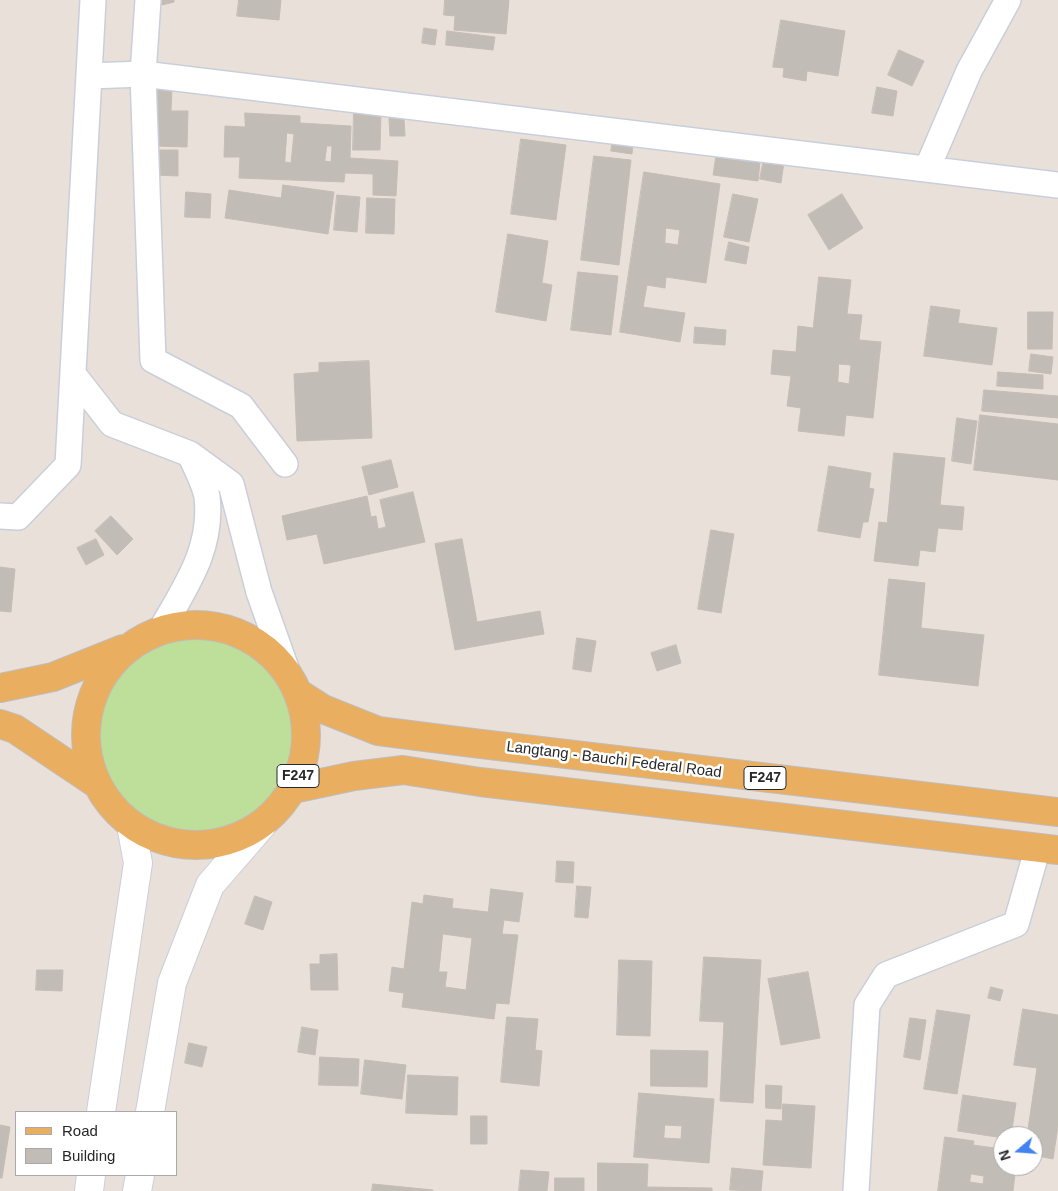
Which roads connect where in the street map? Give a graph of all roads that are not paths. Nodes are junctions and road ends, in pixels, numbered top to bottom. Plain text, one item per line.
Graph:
1 (93, 0) edge
2 (148, 0) edge
3 (1008, 0) edge
4 (143, 74) junction
5 (89, 76) junction
6 (927, 169) junction
7 (1058, 185) edge
8 (73, 374) junction
9 (190, 454) junction
10 (285, 464) dead end
11 (0, 516) edge
12 (161, 630) junction
13 (130, 646) junction
14 (293, 684) junction
15 (0, 688) edge
16 (0, 724) edge
17 (97, 784) junction
18 (293, 790) junction
19 (1058, 812) edge
20 (131, 825) junction
21 (262, 825) junction
22 (1048, 848) edge
23 (101, 1111) edge
24 (150, 1111) edge
25 (91, 1176) edge
26 (140, 1176) edge
27 (88, 1191) edge
28 (138, 1191) edge
29 (856, 1191) edge

1 - 5 street
2 - 4 street
3 - 6 street
4 - 5 street
4 - 6 street
4 - 10 street
5 - 8 street
6 - 7 street
8 - 9 street
8 - 11 street
9 - 12 street
9 - 14 street
12 - 13 main road, F247
12 - 14 main road, F247
13 - 15 main road, F247
13 - 17 main road, F247
14 - 18 main road, F247
14 - 19 main road, Langtang - Bauchi Federal Road / F247
16 - 17 main road, F247
17 - 20 main road, F247
18 - 21 main road, F247
18 - 22 main road, F247
20 - 21 main road, F247
20 - 23 street
21 - 24 street
22 - 29 street
25 - 27 street
26 - 28 street

